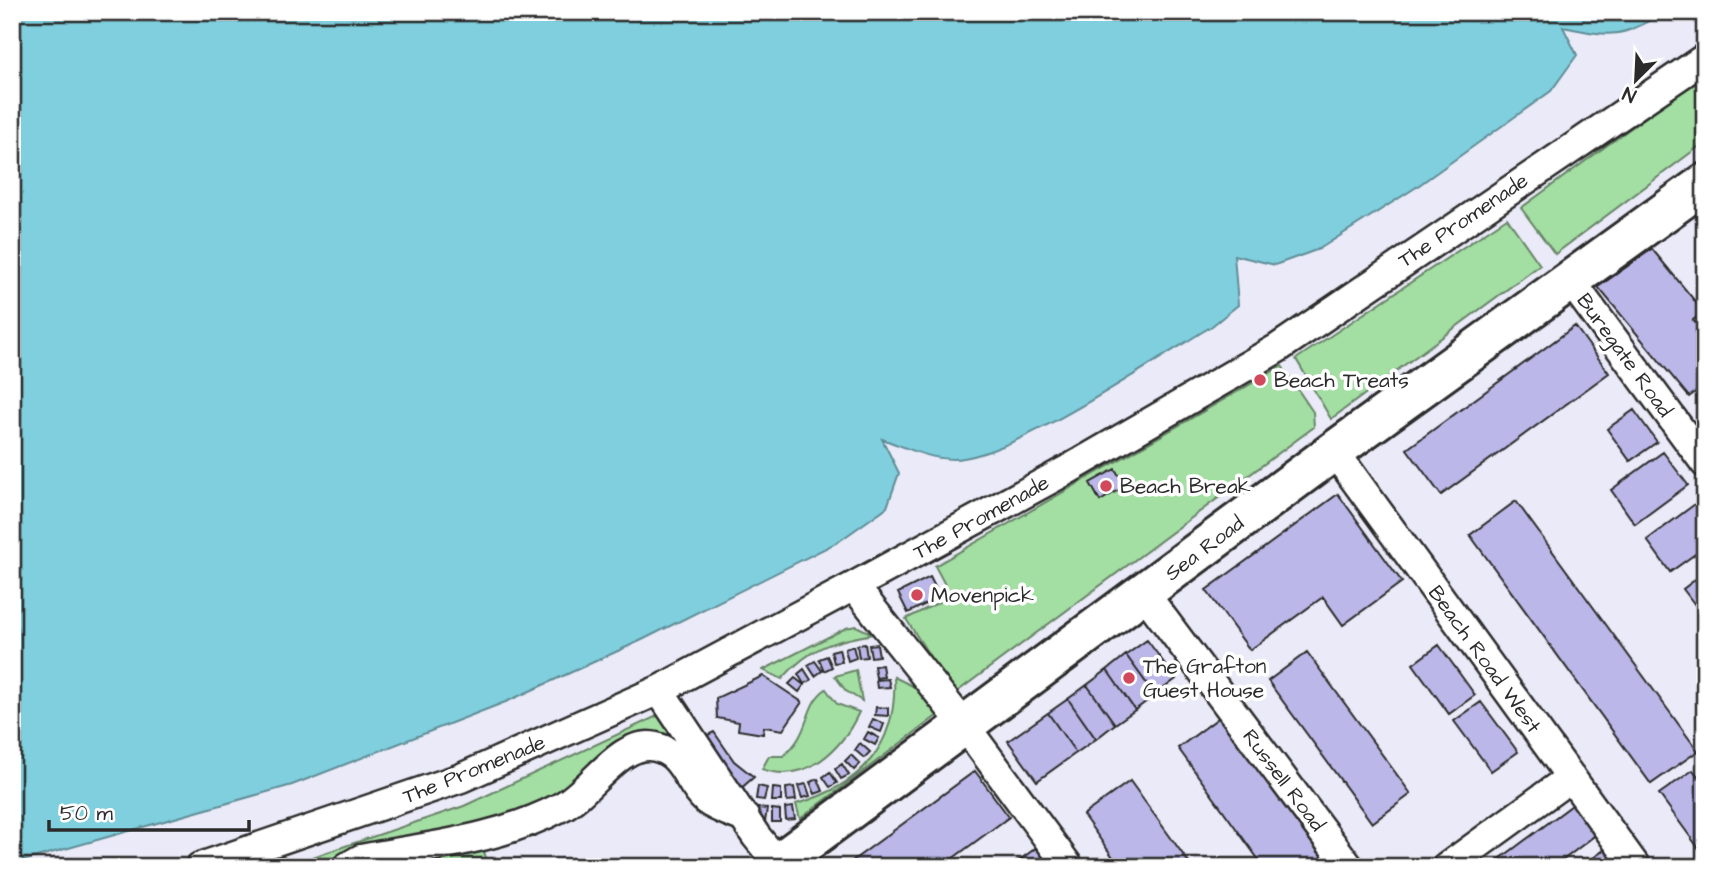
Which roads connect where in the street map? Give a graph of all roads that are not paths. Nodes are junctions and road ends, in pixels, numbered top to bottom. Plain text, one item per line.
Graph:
1 (1705, 58) edge
2 (1705, 183) edge
3 (1570, 280) junction
4 (1334, 451) junction
5 (1705, 463) edge
6 (854, 586) junction
7 (1144, 593) junction
8 (659, 690) junction
9 (965, 726) junction
10 (1571, 777) junction
11 (745, 818) junction
12 (777, 866) edge
13 (200, 867) edge
14 (347, 867) edge
15 (1069, 867) edge
16 (1349, 867) edge
17 (1447, 867) edge
18 (1636, 867) edge

1 - 6 street, The Promenade
2 - 3 street, Sea Road
3 - 4 street, Sea Road
3 - 5 street, Buregate Road
4 - 7 street, Sea Road
4 - 10 street, Beach Road West
6 - 8 street, The Promenade
6 - 9 street
7 - 9 street, Sea Road
7 - 16 street, Russell Road
8 - 11 street
8 - 13 street, The Promenade
9 - 12 street, Sea Road
9 - 15 street
10 - 17 street
10 - 18 street, Beach Road West
11 - 12 street
11 - 14 street

